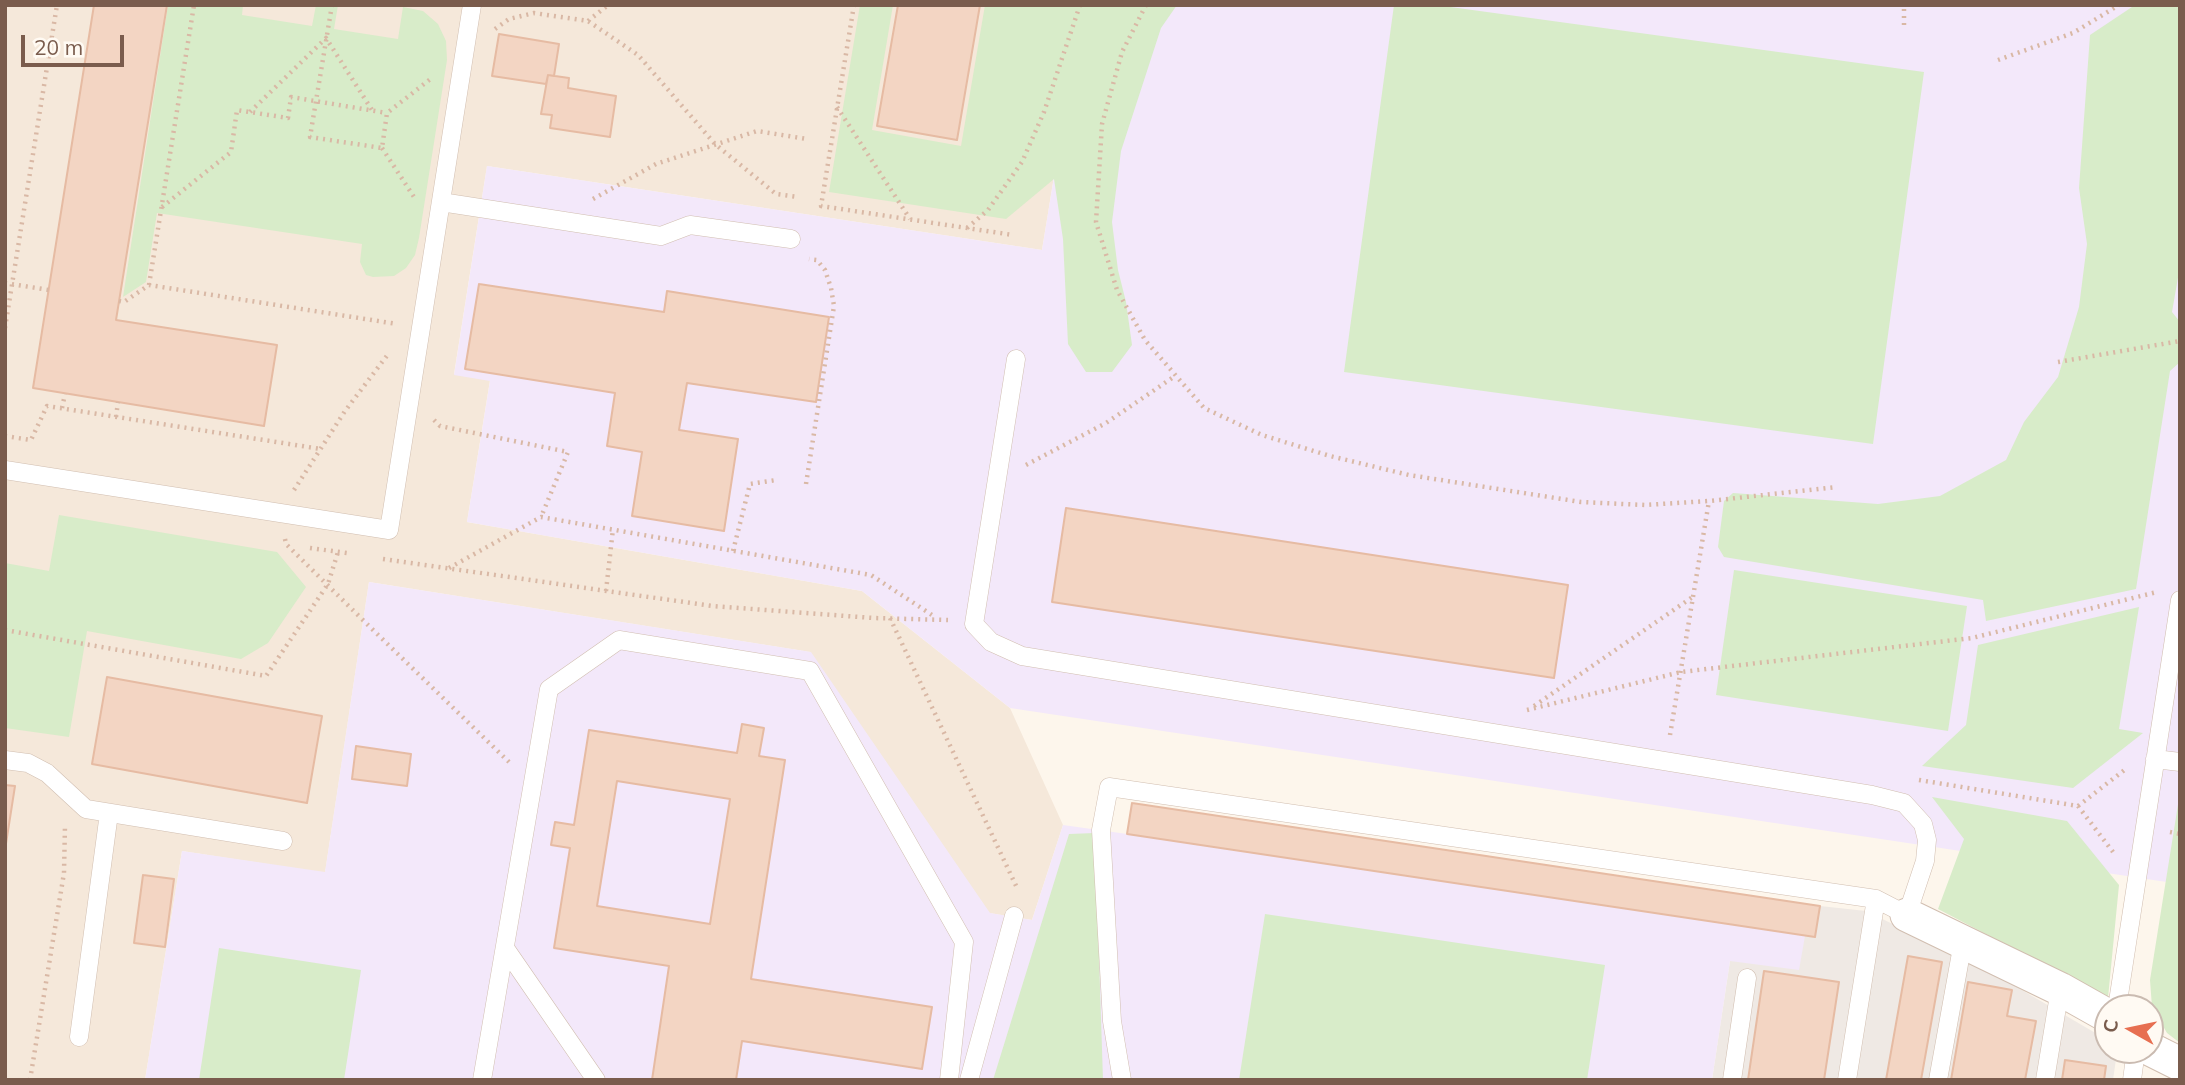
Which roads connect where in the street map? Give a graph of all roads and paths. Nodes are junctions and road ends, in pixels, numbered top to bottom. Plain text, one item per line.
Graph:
1 (57, 5) edge
2 (194, 5) edge
3 (331, 5) edge
4 (472, 5) edge
5 (608, 5) edge
6 (854, 5) edge
7 (1080, 5) edge
8 (1146, 5) edge
9 (1904, 5) edge
10 (2119, 5) edge
11 (588, 21) junction
12 (1903, 25) dead end
13 (326, 38) junction
14 (464, 52) junction
15 (1998, 60) dead end
16 (315, 101) junction
17 (837, 107) junction
18 (373, 110) junction
19 (249, 112) junction
20 (387, 113) junction
21 (807, 139) dead end
22 (715, 144) junction
23 (798, 197) dead end
24 (441, 202) junction
25 (162, 207) junction
26 (910, 219) junction
27 (555, 220) junction
28 (967, 228) junction
29 (1013, 235) dead end
30 (791, 239) dead end
31 (804, 258) dead end
32 (5, 283) edge
33 (12, 284) junction
34 (149, 285) junction
35 (49, 290) dead end
36 (119, 301) dead end
37 (409, 326) dead end
38 (5, 328) edge
39 (2180, 341) edge
40 (393, 347) dead end
41 (1016, 359) dead end
42 (2058, 362) dead end
43 (1175, 376) junction
44 (65, 394) dead end
45 (118, 402) dead end
46 (62, 408) junction
47 (426, 413) dead end
48 (116, 417) junction
49 (5, 436) edge
50 (321, 449) junction
51 (5, 470) edge
52 (776, 480) dead end
53 (997, 480) junction
54 (806, 484) dead end
55 (1837, 487) dead end
56 (1709, 501) junction
57 (279, 513) junction
58 (541, 517) junction
59 (613, 529) junction
60 (273, 542) dead end
61 (286, 544) junction
62 (733, 551) junction
63 (338, 552) junction
64 (349, 554) dead end
65 (372, 557) dead end
66 (448, 568) junction
67 (328, 584) junction
68 (606, 591) junction
69 (2173, 595) edge
70 (1695, 596) junction
71 (890, 618) junction
72 (937, 618) junction
73 (974, 624) junction
74 (5, 630) edge
75 (1681, 672) junction
76 (1530, 709) junction
77 (1521, 712) dead end
78 (1670, 739) dead end
79 (2156, 752) junction
80 (5, 760) edge
81 (2180, 762) edge
82 (1911, 778) dead end
83 (532, 784) junction
84 (65, 789) junction
85 (109, 813) junction
86 (283, 841) dead end
87 (1876, 900) junction
88 (1907, 915) junction
89 (1014, 916) joint
90 (1963, 942) junction
91 (505, 948) junction
92 (1747, 978) dead end
93 (2060, 989) junction
94 (2119, 994) edge
95 (2094, 1008) edge
96 (79, 1037) dead end
97 (2164, 1056) edge
98 (2180, 1064) edge
99 (30, 1080) edge
100 (482, 1080) edge
101 (596, 1080) edge
102 (949, 1080) edge
103 (969, 1080) edge
104 (1122, 1080) edge
105 (1732, 1080) edge
106 (1847, 1080) edge
107 (1938, 1080) edge
108 (2045, 1080) edge

1 - 33 path
2 - 25 path
3 - 13 path
4 - 14 lane
5 - 11 path
6 - 17 path
7 - 28 path
8 - 43 path
9 - 12 path
10 - 15 path
11 - 14 path
11 - 22 path
13 - 16 path
13 - 18 path
13 - 19 path
14 - 20 path
14 - 24 lane
16 - 18 path
16 - 19 path
16 - 20 path
17 - 26 path
17 - 26 path
18 - 20 path
19 - 25 path
21 - 22 path
22 - 23 path
22 - 27 path
24 - 27 lane
24 - 57 lane
25 - 34 path
26 - 28 path
27 - 30 lane
28 - 29 path
31 - 54 path
32 - 33 path
33 - 35 path
33 - 38 path
34 - 36 path
34 - 37 path
39 - 42 path
40 - 50 path
41 - 53 lane
43 - 53 path
43 - 56 path
44 - 46 path
45 - 48 path
46 - 48 path
46 - 49 path
47 - 58 path
48 - 50 path
50 - 57 path
51 - 57 lane
52 - 62 path
53 - 73 lane
55 - 56 path
56 - 70 path
57 - 61 path
58 - 59 path
58 - 66 path
59 - 62 path
59 - 68 path
60 - 61 path
61 - 63 path
61 - 67 path
62 - 72 path
63 - 64 path
63 - 67 path
65 - 66 path
66 - 68 path
67 - 74 path
67 - 83 path
68 - 71 path
69 - 75 path
69 - 79 lane
70 - 75 path
70 - 76 path
71 - 72 path
71 - 89 path
72 - 73 path
73 - 88 lane
75 - 76 path
75 - 78 path
76 - 77 path
79 - 81 lane
79 - 82 path
79 - 94 lane
80 - 84 lane
83 - 91 lane
83 - 102 lane
84 - 85 lane
84 - 99 path
85 - 86 lane
85 - 96 lane
87 - 88 lane
87 - 104 lane
87 - 106 lane
88 - 90 street
89 - 103 lane
90 - 93 street
90 - 107 lane
91 - 100 lane
91 - 101 lane
92 - 105 lane
93 - 95 street
93 - 108 lane
97 - 98 street

